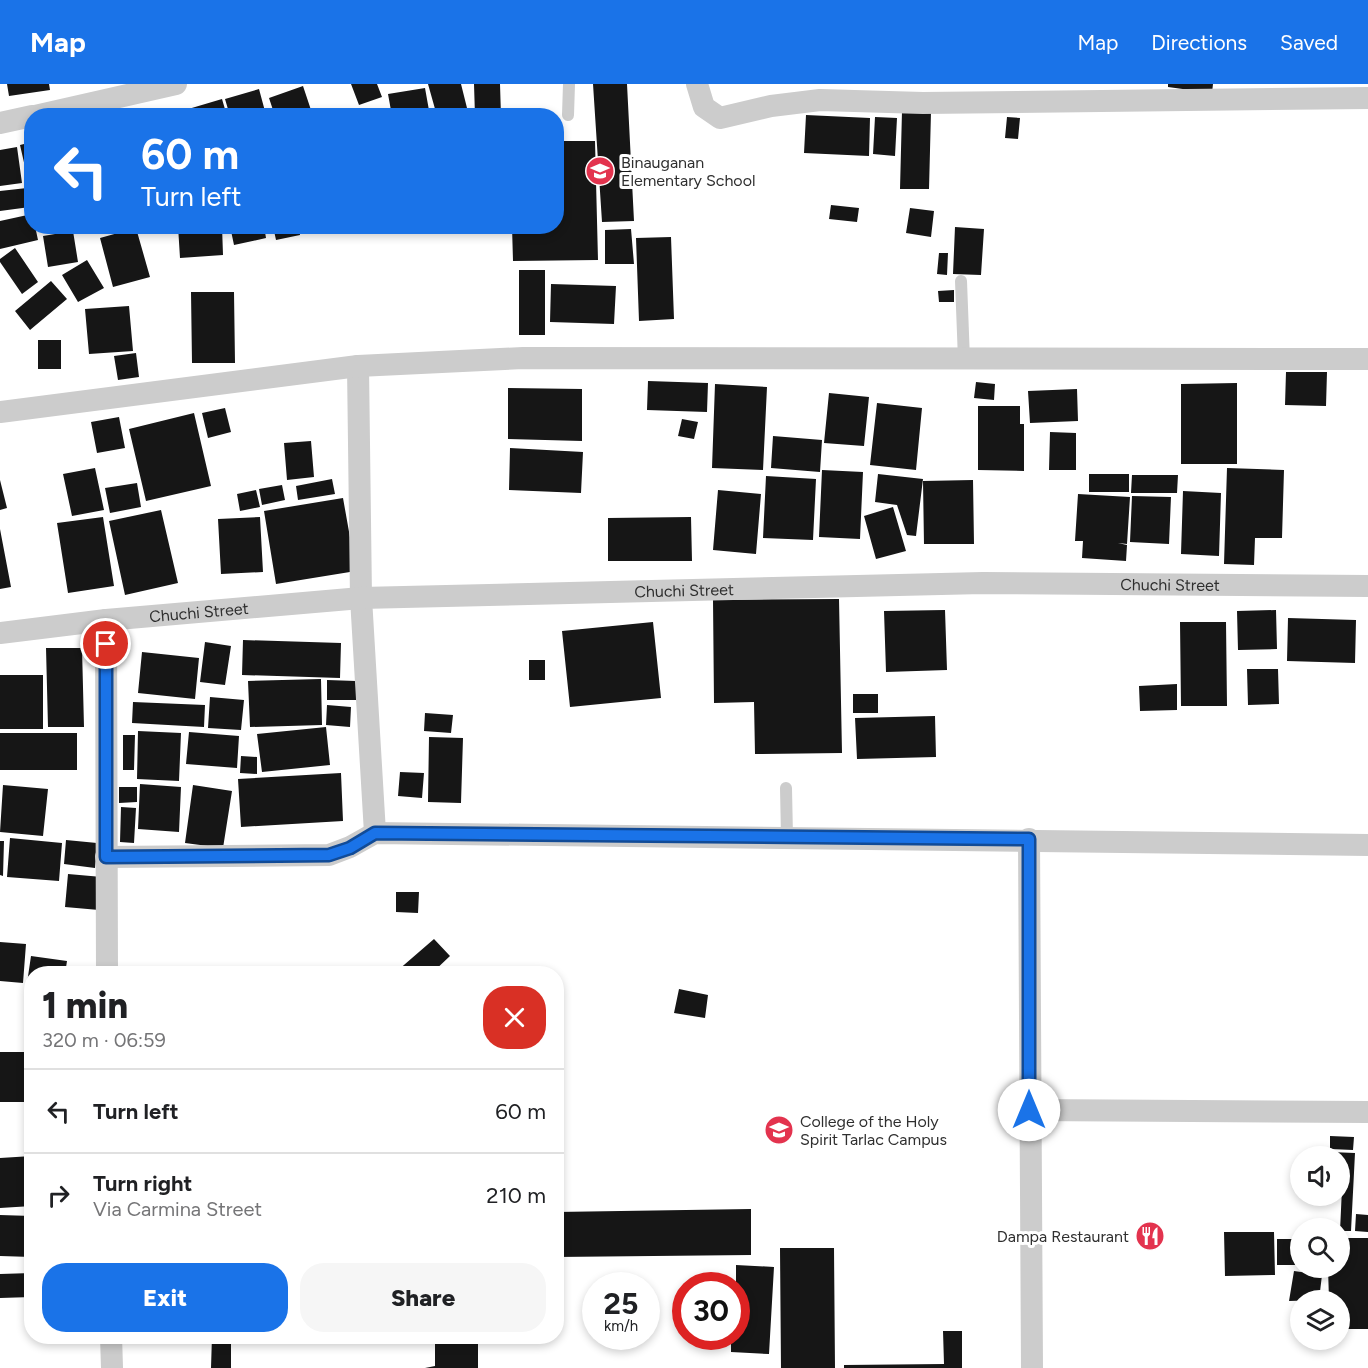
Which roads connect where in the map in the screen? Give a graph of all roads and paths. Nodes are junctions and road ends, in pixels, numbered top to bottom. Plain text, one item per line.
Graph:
1 (176, 84) edge
2 (569, 84) edge
3 (697, 84) edge
4 (1368, 98) edge
5 (69, 108) edge
6 (568, 116) dead end
7 (24, 118) edge
8 (0, 123) edge
9 (962, 281) dead end
10 (1368, 359) edge
11 (964, 360) junction
12 (358, 366) junction
13 (0, 412) edge
14 (1368, 586) edge
15 (361, 598) junction
16 (106, 620) junction
17 (0, 633) edge
18 (786, 788) dead end
19 (375, 833) junction
20 (787, 837) junction
21 (1029, 839) junction
22 (1368, 845) edge
23 (106, 857) junction
24 (107, 966) edge
25 (1029, 1110) junction
26 (1368, 1112) edge
27 (111, 1344) edge
28 (112, 1368) edge
29 (1032, 1368) edge

1 - 5 street
2 - 6 lane
3 - 4 street
7 - 8 street
9 - 11 lane
10 - 11 street
11 - 12 street
12 - 13 street
12 - 15 street
14 - 15 street, Chuchi Street
15 - 16 street, Chuchi Street
15 - 19 street
16 - 17 street, Chuchi Street
16 - 23 street
18 - 20 lane
19 - 20 street
19 - 23 street
20 - 21 street
21 - 22 street
21 - 25 street
23 - 24 street
25 - 26 street
25 - 29 street
27 - 28 street

